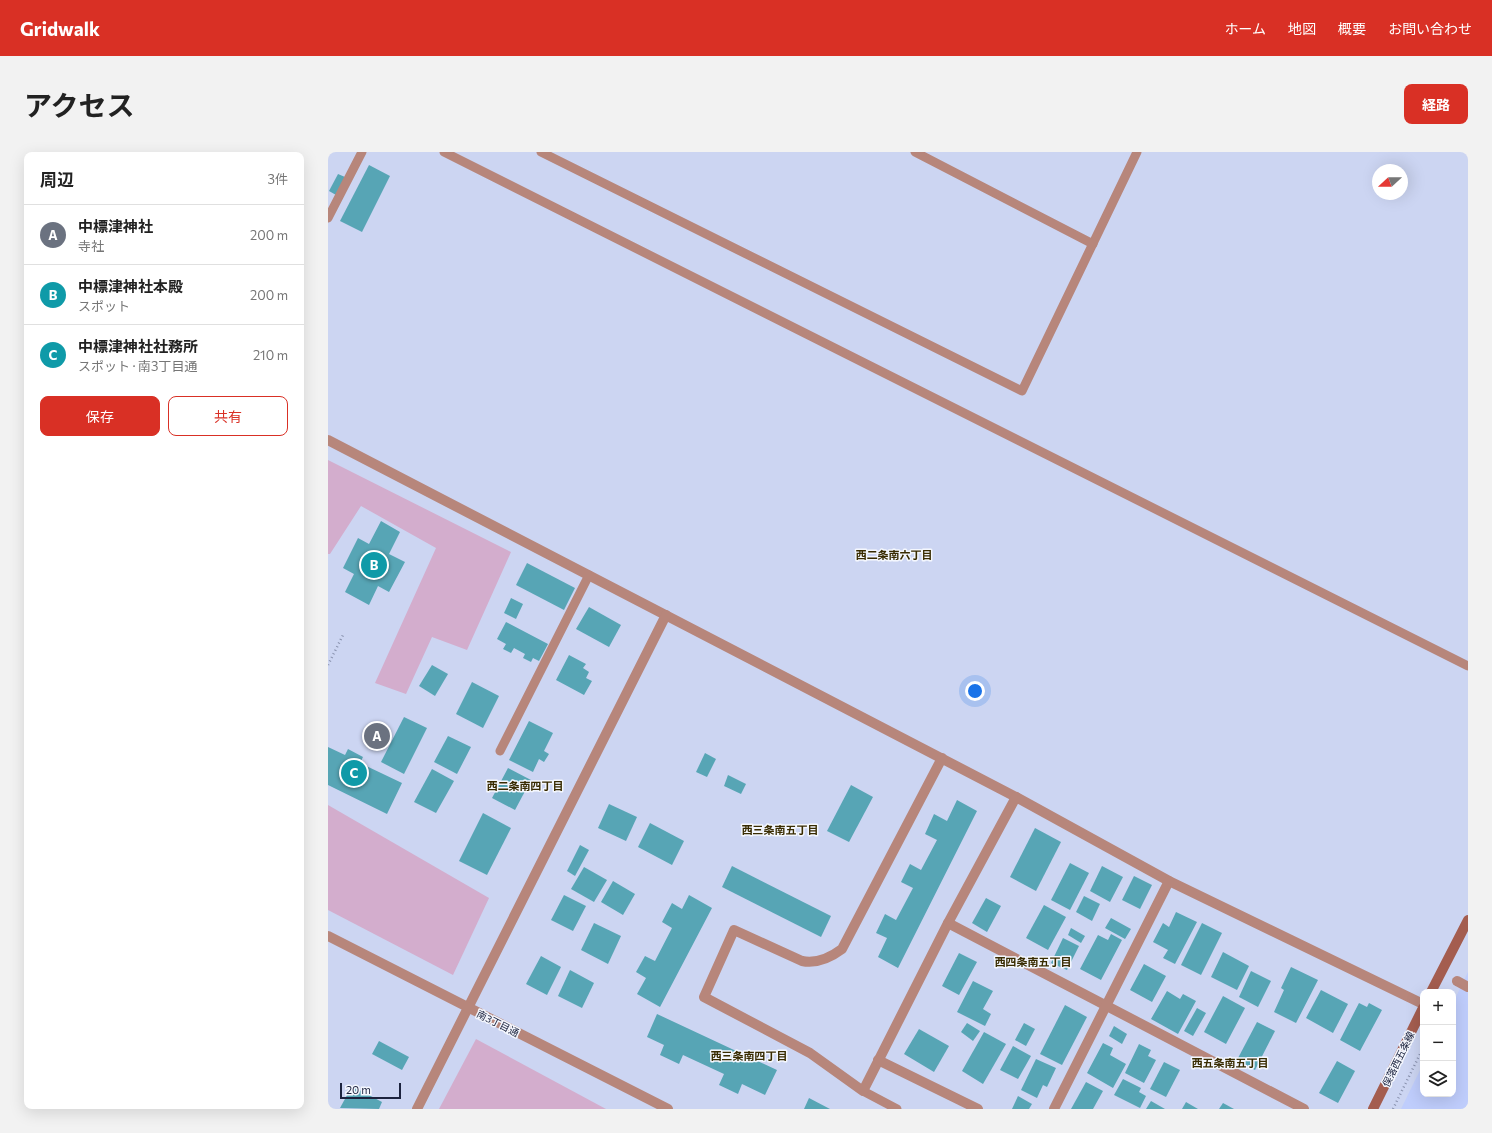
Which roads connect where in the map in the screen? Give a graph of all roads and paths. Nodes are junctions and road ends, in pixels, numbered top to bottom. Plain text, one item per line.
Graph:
1 (362, 152) edge
2 (444, 152) edge
3 (541, 152) edge
4 (915, 152) edge
5 (1137, 152) edge
6 (328, 218) edge
7 (1093, 244) junction
8 (328, 440) edge
9 (589, 576) junction
10 (666, 615) junction
11 (343, 635) dead end
12 (328, 665) edge
13 (1468, 666) edge
14 (500, 751) dead end
15 (942, 758) junction
16 (1016, 797) junction
17 (1169, 881) junction
18 (1468, 920) edge
19 (948, 923) junction
20 (328, 936) edge
21 (1457, 981) dead end
22 (1468, 987) edge
23 (1433, 989) edge
24 (1420, 1003) edge
25 (1106, 1006) junction
26 (468, 1008) junction
27 (1420, 1014) edge
28 (1420, 1054) edge
29 (878, 1060) junction
30 (863, 1091) junction
31 (417, 1109) edge
32 (668, 1109) edge
33 (897, 1109) edge
34 (978, 1109) edge
35 (1054, 1109) edge
36 (1304, 1109) edge
37 (1373, 1109) edge
38 (1393, 1109) edge

1 - 6 lane
2 - 13 lane
3 - 7 lane
4 - 7 lane
5 - 7 lane
8 - 9 street
9 - 10 street
9 - 14 lane
10 - 15 street
10 - 26 street
11 - 12 path
15 - 16 street
15 - 30 street
16 - 17 street
16 - 19 street
17 - 24 street
17 - 25 street
18 - 23 main road
19 - 25 street
19 - 29 street
20 - 26 street, 南3丁目通
21 - 22 street
25 - 35 street
25 - 36 street
26 - 31 street
26 - 32 street, 南3丁目通
27 - 37 main road, 俣落西五条線
28 - 38 path
29 - 30 street
29 - 34 street
30 - 33 lane

